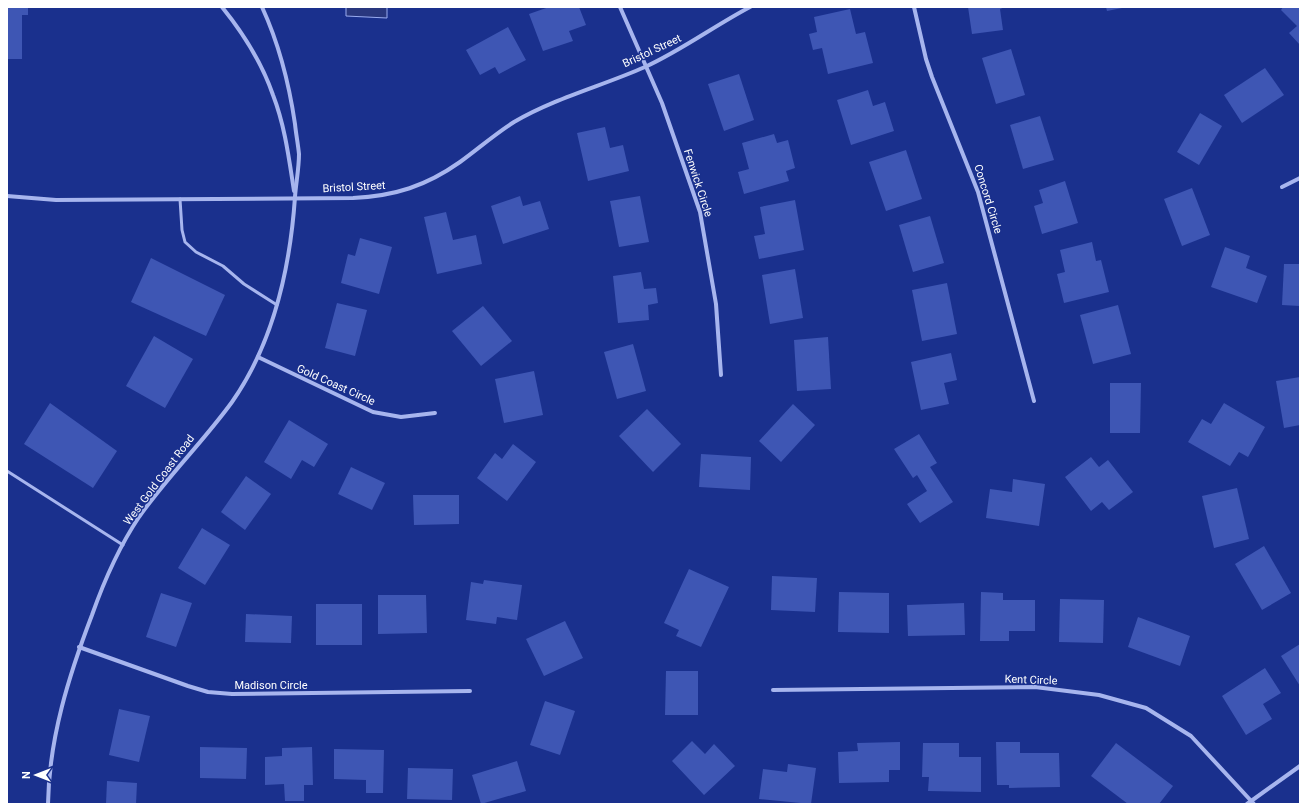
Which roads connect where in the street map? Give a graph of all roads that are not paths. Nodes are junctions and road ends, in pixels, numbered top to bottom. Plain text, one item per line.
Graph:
1 (222, 7) edge
2 (262, 7) edge
3 (620, 7) edge
4 (750, 7) edge
5 (914, 7) edge
6 (645, 67) junction
7 (1300, 178) edge
8 (1282, 188) dead end
9 (7, 196) edge
10 (295, 198) junction
11 (180, 199) junction
12 (277, 304) junction
13 (258, 357) junction
14 (721, 375) dead end
15 (1034, 401) dead end
16 (435, 413) dead end
17 (7, 471) edge
18 (123, 545) junction
19 (80, 647) junction
20 (773, 690) dead end
21 (470, 691) dead end
22 (1300, 766) edge
23 (1253, 802) edge
24 (48, 804) edge
25 (1247, 804) edge

1 - 10 street, West Gold Coast Road
2 - 10 street, West Gold Coast Road
3 - 6 street, Fenwick Circle
4 - 6 street, Bristol Street
5 - 15 street, Concord Circle
6 - 10 street, Bristol Street
6 - 14 street, Fenwick Circle
7 - 8 street
9 - 11 street, Bristol Street
10 - 11 street, Bristol Street
10 - 12 street, West Gold Coast Road
11 - 12 lane
12 - 13 street, West Gold Coast Road
13 - 16 street, Gold Coast Circle
13 - 18 street, West Gold Coast Road
17 - 18 lane
18 - 19 street, West Gold Coast Road
19 - 21 street, Madison Circle
19 - 24 street, West Gold Coast Road
20 - 23 street, Kent Circle
22 - 23 street
23 - 25 street

